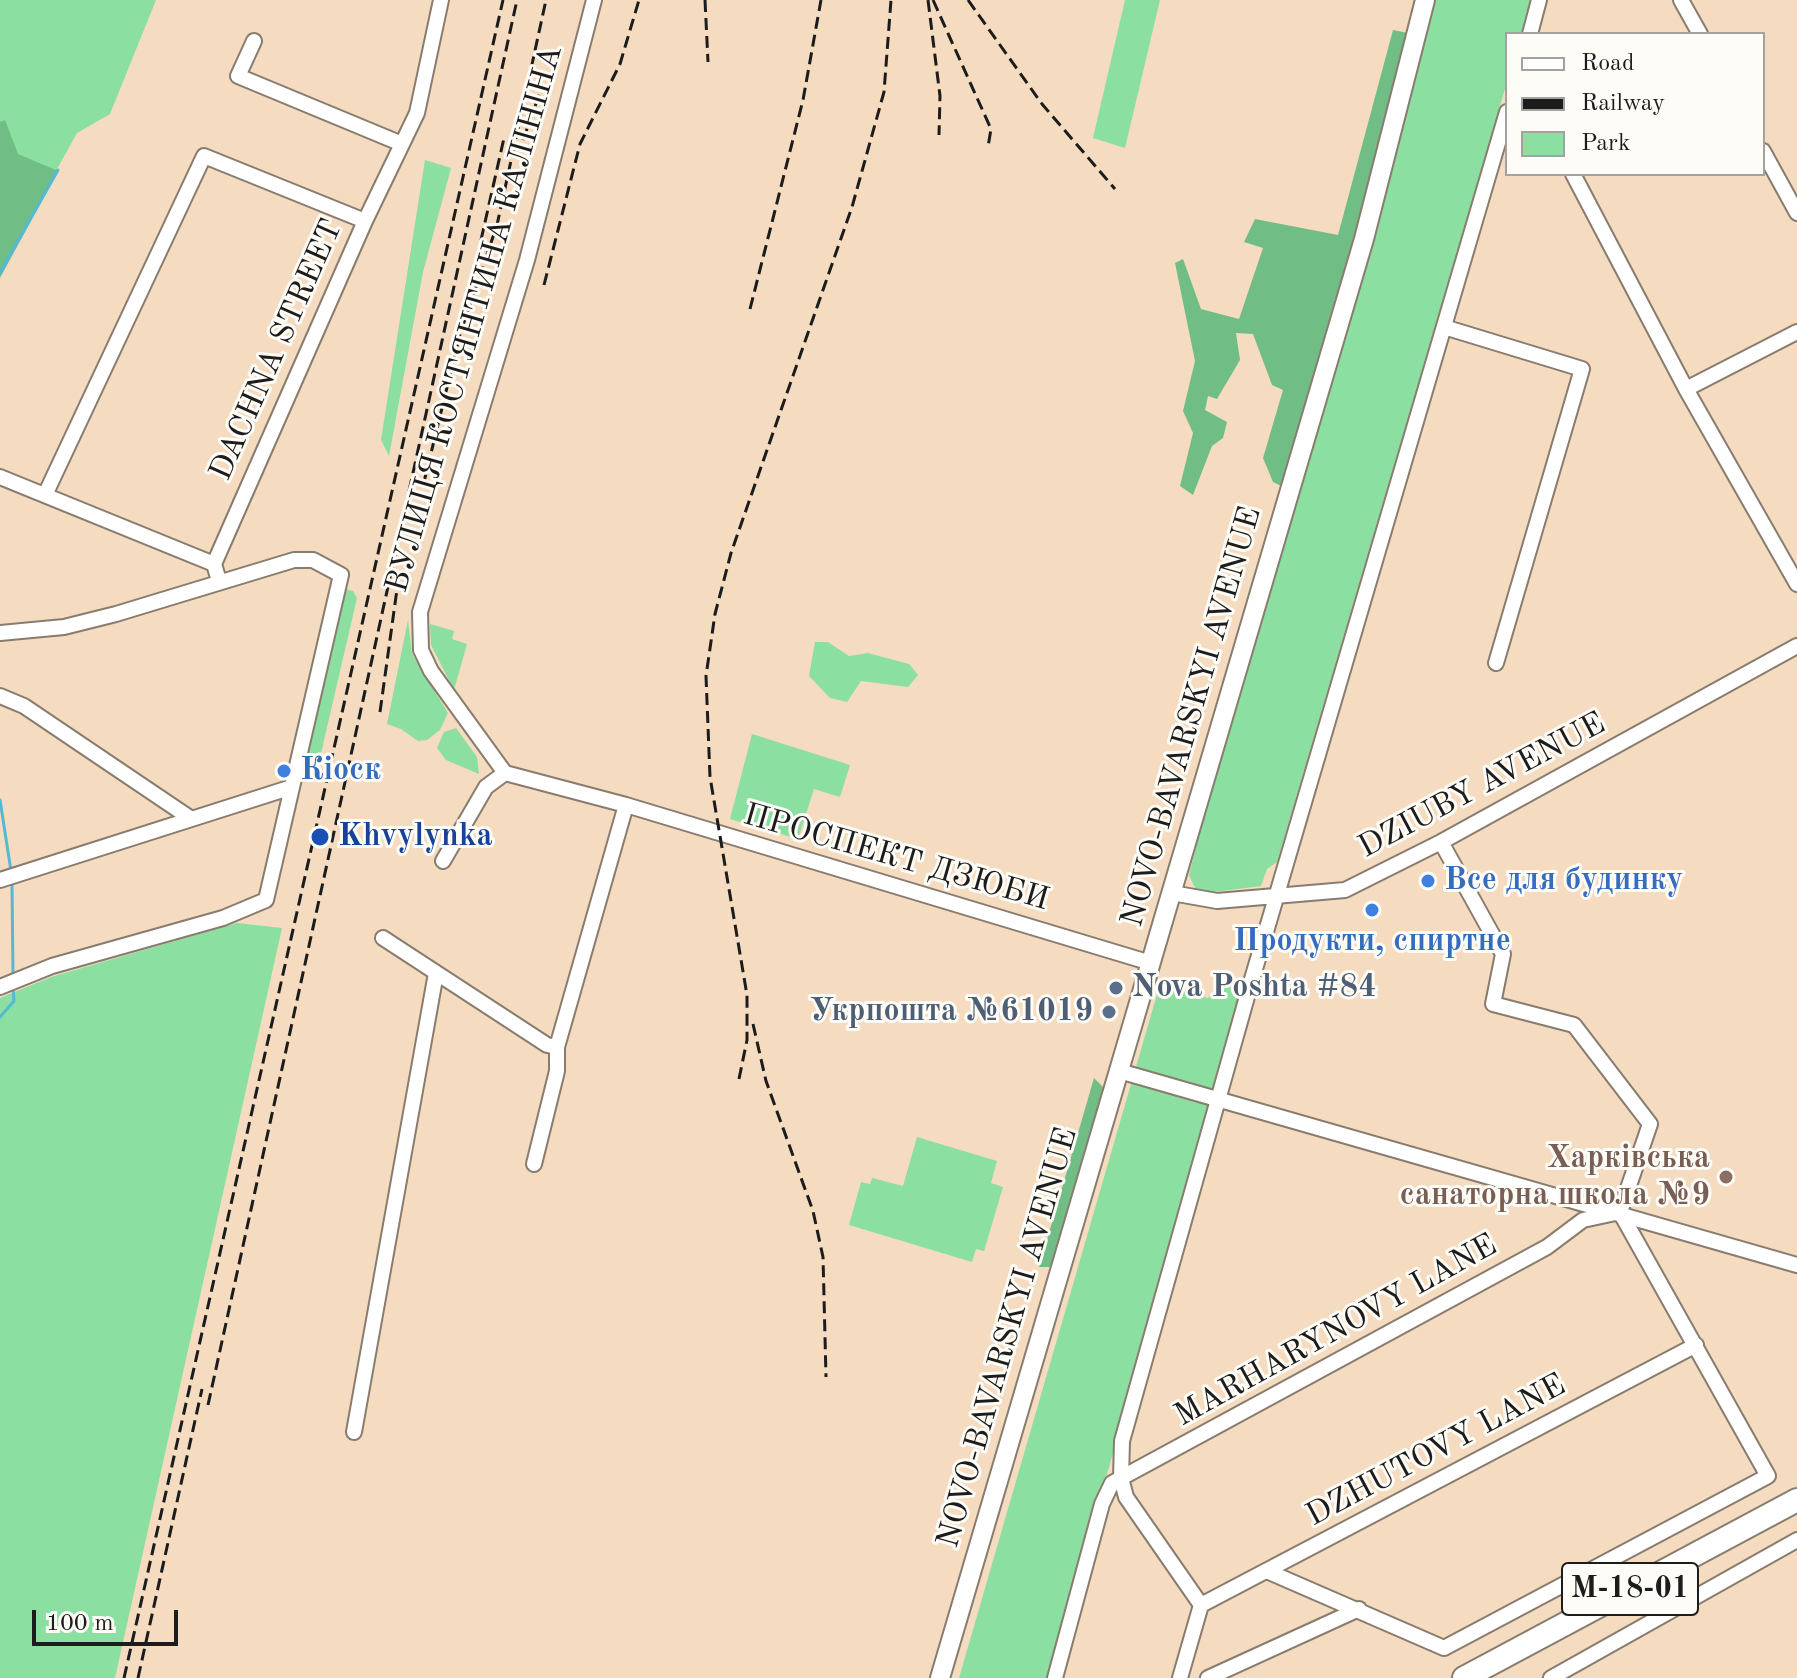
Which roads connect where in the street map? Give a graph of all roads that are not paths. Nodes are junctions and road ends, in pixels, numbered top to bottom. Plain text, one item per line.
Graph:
1 (441, 0) edge
2 (594, 0) edge
3 (1425, 0) edge
4 (1539, 0) edge
5 (1681, 0) edge
6 (1531, 32) edge
7 (1699, 32) edge
8 (254, 41) dead end
9 (1505, 119) edge
10 (402, 144) junction
11 (1765, 155) edge
12 (1574, 176) edge
13 (1797, 213) edge
14 (365, 221) junction
15 (1444, 327) junction
16 (1797, 332) edge
17 (1686, 389) junction
18 (0, 477) edge
19 (45, 495) junction
20 (214, 564) junction
21 (219, 581) junction
22 (1797, 584) edge
23 (0, 633) edge
24 (1797, 646) edge
25 (1496, 663) dead end
26 (0, 696) edge
27 (505, 773) junction
28 (292, 787) junction
29 (626, 805) junction
30 (190, 818) junction
31 (1441, 842) junction
32 (443, 861) dead end
33 (8, 877) edge
34 (1172, 893) junction
35 (1277, 898) junction
36 (383, 938) dead end
37 (1151, 963) junction
38 (436, 973) junction
39 (9, 983) edge
40 (557, 1047) junction
41 (1119, 1071) junction
42 (1219, 1098) junction
43 (534, 1164) dead end
44 (1620, 1212) junction
45 (1797, 1265) edge
46 (1696, 1345) junction
47 (354, 1432) dead end
48 (1121, 1478) junction
49 (1797, 1500) edge
50 (1797, 1540) edge
51 (1269, 1572) junction
52 (1201, 1605) junction
53 (1359, 1609) junction
54 (940, 1678) edge
55 (1055, 1678) edge
56 (1180, 1678) edge
57 (1208, 1678) edge
58 (1464, 1678) edge
59 (1551, 1678) edge

1 - 10 street, DACHNA STREET
2 - 27 street, ВУЛИЦЯ КОСТЯНТИНА КАЛІНІНА
3 - 34 main road, NOVO-BAVARSKYI AVENUE
4 - 6 street
5 - 7 street
8 - 10 street
9 - 15 street
10 - 14 street, DACHNA STREET
11 - 13 street
12 - 17 street
14 - 19 street
14 - 20 street, DACHNA STREET
15 - 25 street
15 - 35 street
16 - 17 street
17 - 22 street
18 - 19 street
19 - 20 street
20 - 21 street
21 - 23 street
21 - 28 street
24 - 31 street, DZIUBY AVENUE
26 - 30 street
27 - 29 street, ПРОСПЕКТ ДЗЮБИ
27 - 32 street
28 - 30 street
28 - 39 street
29 - 37 street, ПРОСПЕКТ ДЗЮБИ
29 - 40 street
30 - 33 street
31 - 35 street, DZIUBY AVENUE
31 - 44 street
34 - 35 street, DZIUBY AVENUE
34 - 37 main road, NOVO-BAVARSKYI AVENUE
35 - 42 street
36 - 38 street
37 - 41 main road, NOVO-BAVARSKYI AVENUE
38 - 40 street
38 - 47 street
40 - 43 street
41 - 42 street
41 - 54 main road, NOVO-BAVARSKYI AVENUE
42 - 44 street
42 - 48 street
44 - 45 street
44 - 46 street
44 - 48 street, MARHARYNOVY LANE
46 - 51 street, DZHUTOVY LANE
46 - 53 street
48 - 52 street
48 - 55 street
49 - 58 highway, М-18-01
50 - 59 street
51 - 52 street, DZHUTOVY LANE
51 - 53 street
52 - 56 street
53 - 57 street

